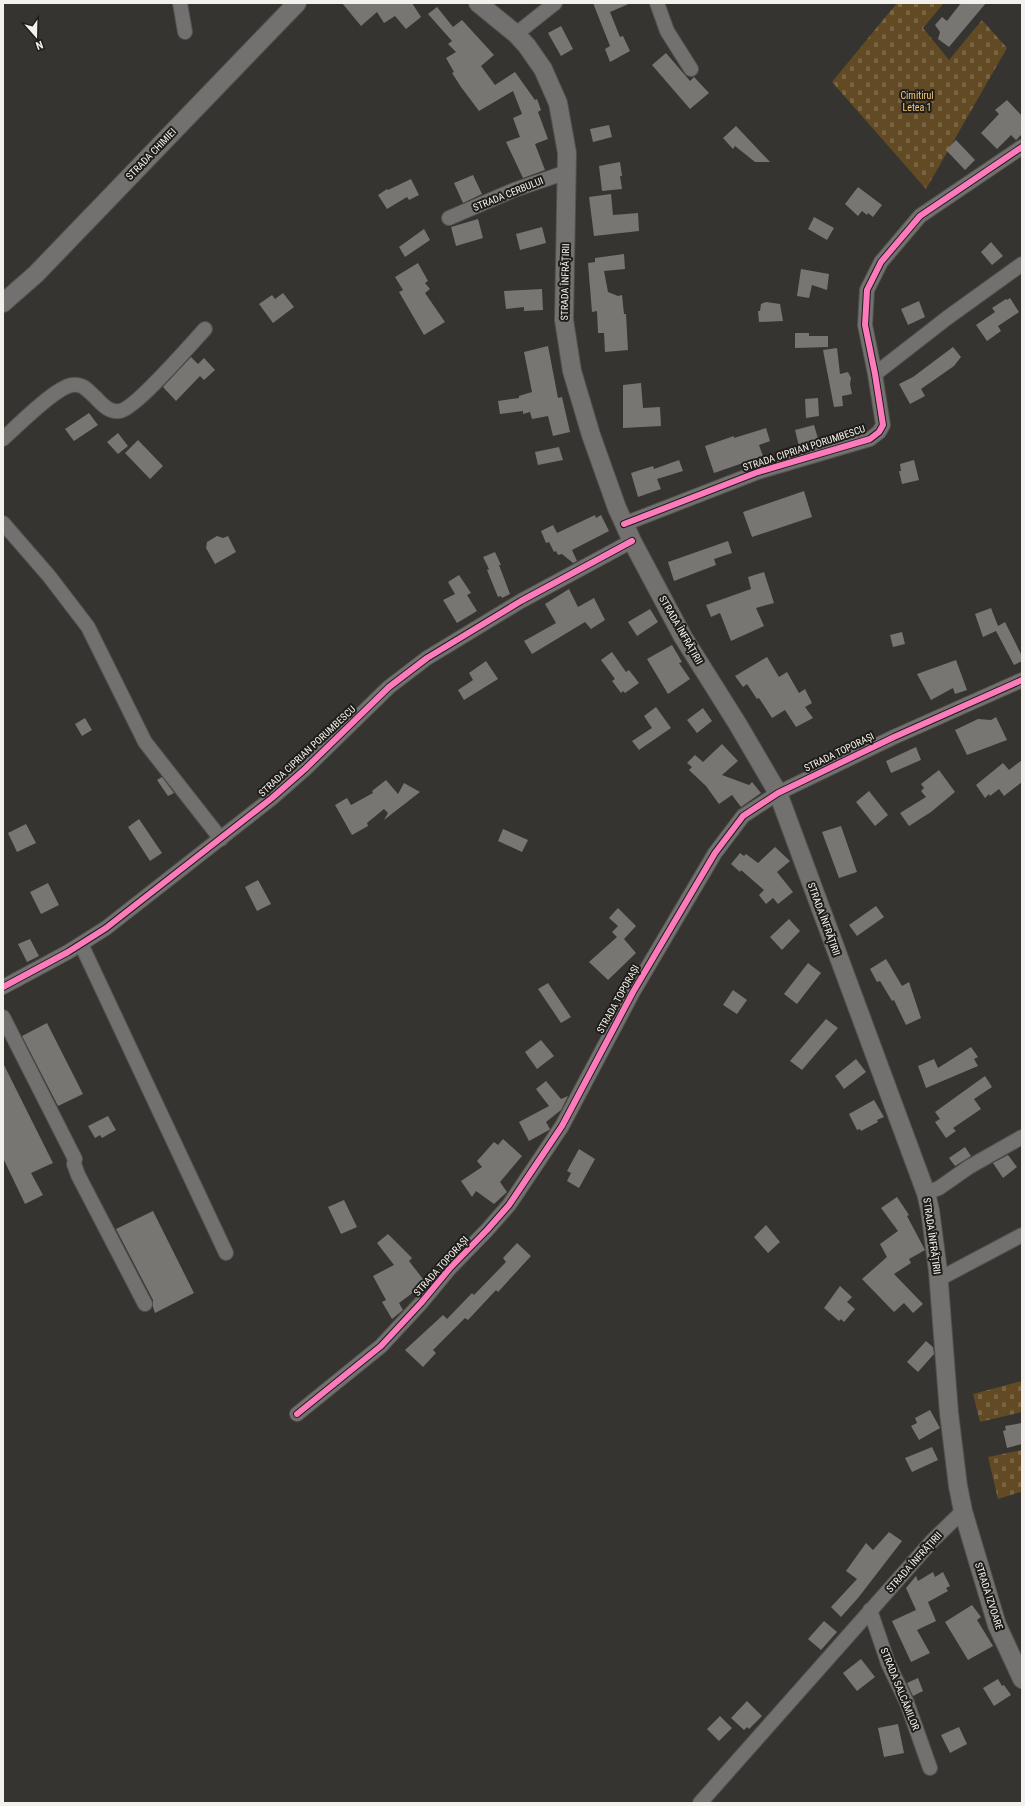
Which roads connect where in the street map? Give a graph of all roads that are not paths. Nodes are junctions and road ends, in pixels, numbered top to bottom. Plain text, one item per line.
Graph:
1 (180, 3) edge
2 (297, 3) edge
3 (478, 3) edge
4 (555, 3) edge
5 (657, 3) edge
6 (185, 32) dead end
7 (516, 34) junction
8 (691, 69) dead end
9 (1022, 147) edge
10 (567, 172) junction
11 (449, 218) dead end
12 (1022, 264) edge
13 (3, 303) edge
14 (205, 329) dead end
15 (875, 374) junction
16 (3, 439) edge
17 (3, 523) edge
18 (624, 524) junction
19 (632, 541) junction
20 (1022, 680) edge
21 (778, 793) junction
22 (221, 839) junction
23 (80, 944) junction
24 (4, 985) edge
25 (3, 1017) edge
26 (1022, 1137) edge
27 (926, 1193) junction
28 (1022, 1235) edge
29 (226, 1253) dead end
30 (939, 1279) junction
31 (145, 1304) dead end
32 (297, 1414) dead end
33 (963, 1511) junction
34 (870, 1610) junction
35 (1022, 1679) edge
36 (930, 1768) dead end
37 (700, 1803) edge

1 - 6 street
2 - 13 main road, STRADA CHIMIEI
3 - 7 main road, STRADA ÎNFRĂȚIRII
4 - 7 street
5 - 8 street
7 - 10 main road, STRADA ÎNFRĂȚIRII
9 - 15 street, STRADA CIPRIAN PORUMBESCU
10 - 11 street, STRADA CERBULUI
10 - 18 main road, STRADA ÎNFRĂȚIRII
12 - 15 street
14 - 16 street
15 - 18 street, STRADA CIPRIAN PORUMBESCU
17 - 22 street
18 - 19 main road, STRADA ÎNFRĂȚIRII
19 - 21 main road, STRADA ÎNFRĂȚIRII
19 - 22 street, STRADA CIPRIAN PORUMBESCU
20 - 21 street, STRADA TOPORAȘI
21 - 27 main road, STRADA ÎNFRĂȚIRII
21 - 32 street, STRADA TOPORAȘI
22 - 23 street, STRADA CIPRIAN PORUMBESCU
23 - 24 street, STRADA CIPRIAN PORUMBESCU
23 - 29 street
25 - 31 street
26 - 27 street
27 - 30 main road, STRADA ÎNFRĂȚIRII
28 - 30 street
30 - 33 main road, STRADA ÎNFRĂȚIRII
33 - 34 street, STRADA ÎNFRĂȚIRII
33 - 35 main road, STRADA IZVOARE
34 - 36 street, STRADA SALCÂMILOR
34 - 37 street, STRADA ÎNFRĂȚIRII

